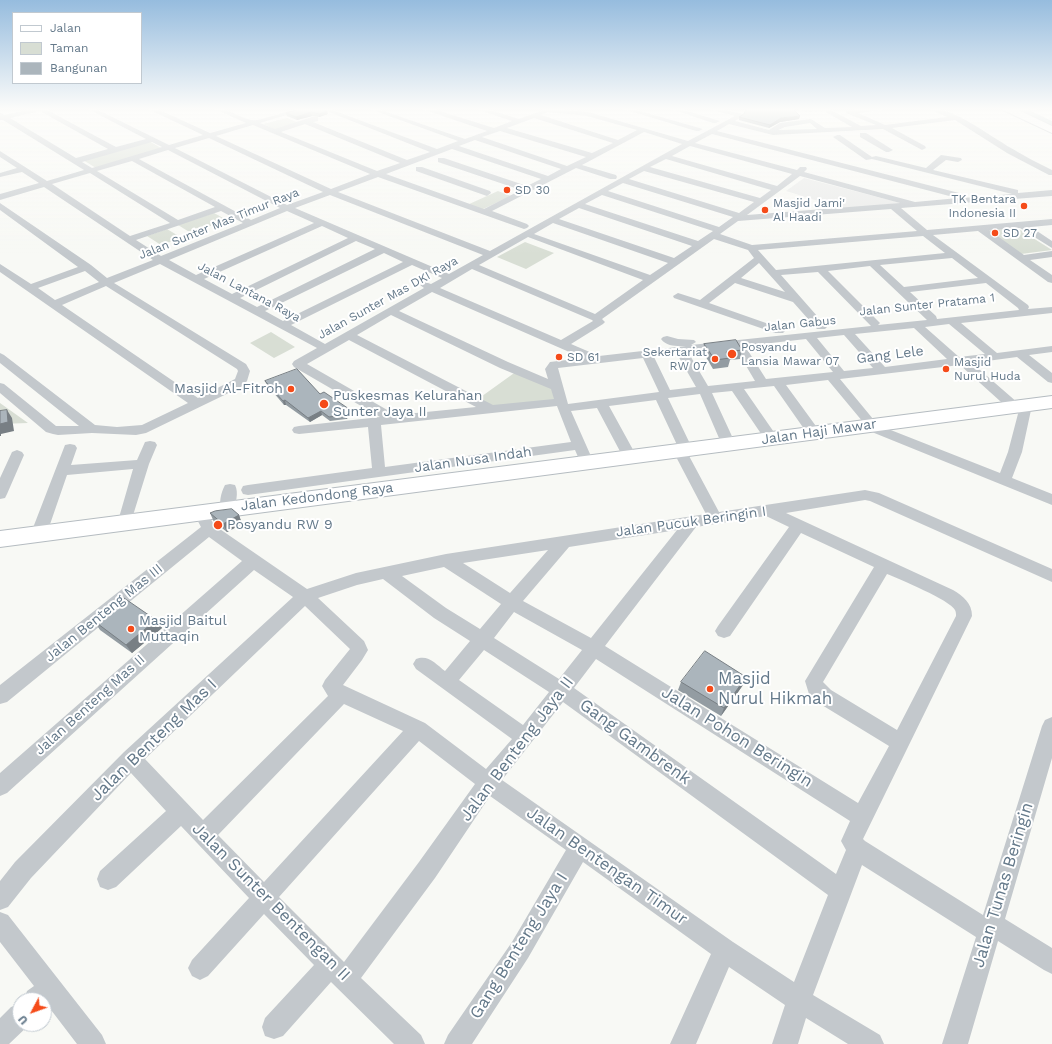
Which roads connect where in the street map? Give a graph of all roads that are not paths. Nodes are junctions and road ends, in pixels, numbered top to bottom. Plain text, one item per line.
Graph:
1 (2, 157) edge
2 (68, 157) edge
3 (91, 157) edge
4 (136, 157) edge
5 (186, 157) edge
6 (259, 157) edge
7 (267, 157) edge
8 (335, 157) edge
9 (392, 157) edge
10 (424, 157) edge
11 (449, 157) edge
12 (481, 157) edge
13 (538, 157) edge
14 (591, 157) edge
15 (650, 157) edge
16 (663, 157) edge
17 (666, 157) edge
18 (738, 157) edge
19 (803, 157) edge
20 (871, 157) edge
21 (1021, 157) edge
22 (132, 158) junction
23 (441, 160) junction
24 (815, 160) junction
25 (958, 160) dead end
26 (75, 161) junction
27 (407, 163) junction
28 (572, 167) junction
29 (643, 168) junction
30 (23, 169) junction
31 (91, 170) junction
32 (928, 170) junction
33 (413, 172) junction
34 (798, 173) junction
35 (1052, 173) edge
36 (377, 174) junction
37 (0, 175) edge
38 (613, 177) junction
39 (394, 179) junction
40 (549, 179) junction
41 (622, 180) junction
42 (507, 182) junction
43 (45, 183) junction
44 (527, 189) junction
45 (778, 189) junction
46 (335, 190) junction
47 (601, 192) junction
48 (487, 193) junction
49 (1052, 193) edge
50 (1023, 195) junction
51 (0, 197) edge
52 (972, 200) junction
53 (761, 201) junction
54 (464, 204) junction
55 (914, 204) junction
56 (578, 205) junction
57 (0, 206) edge
58 (894, 206) junction
59 (221, 208) junction
60 (287, 208) junction
61 (484, 212) junction
62 (738, 218) junction
63 (553, 220) junction
64 (1052, 222) edge
65 (177, 223) junction
66 (250, 223) junction
67 (322, 223) junction
68 (1022, 225) junction
69 (980, 228) junction
70 (526, 230) junction
71 (716, 233) junction
72 (926, 234) junction
73 (355, 238) junction
74 (128, 240) junction
75 (699, 245) junction
76 (1052, 245) edge
77 (751, 248) junction
78 (382, 250) junction
79 (490, 251) junction
80 (1052, 254) edge
81 (954, 255) junction
82 (760, 258) junction
83 (1022, 258) junction
84 (160, 260) junction
85 (410, 262) junction
86 (675, 262) junction
87 (873, 264) junction
88 (0, 266) edge
89 (472, 266) junction
90 (87, 267) junction
91 (821, 269) junction
92 (773, 273) junction
93 (445, 276) junction
94 (734, 278) junction
95 (196, 279) junction
96 (651, 279) junction
97 (987, 280) junction
98 (1052, 280) edge
99 (106, 282) junction
100 (427, 286) junction
101 (31, 287) junction
102 (902, 290) junction
103 (678, 296) dead end
104 (232, 298) junction
105 (798, 300) junction
106 (54, 304) junction
107 (702, 304) junction
108 (1052, 310) edge
109 (391, 311) junction
110 (257, 312) junction
111 (596, 318) junction
112 (932, 318) junction
113 (952, 321) junction
114 (874, 323) junction
115 (916, 324) junction
116 (283, 325) junction
117 (821, 328) junction
118 (779, 331) junction
119 (847, 332) junction
120 (349, 335) junction
121 (810, 336) junction
122 (667, 339) dead end
123 (738, 343) junction
124 (561, 345) junction
125 (328, 346) junction
126 (1052, 349) edge
127 (681, 350) junction
128 (1018, 353) junction
129 (646, 354) junction
130 (994, 356) junction
131 (0, 357) edge
132 (599, 360) junction
133 (959, 361) junction
134 (882, 371) junction
135 (837, 376) junction
136 (1052, 379) edge
137 (778, 383) junction
138 (763, 384) junction
139 (556, 387) junction
140 (736, 387) junction
141 (0, 388) edge
142 (704, 390) junction
143 (663, 395) junction
144 (0, 399) edge
145 (1052, 402) edge
146 (601, 403) junction
147 (198, 404) junction
148 (563, 405) junction
149 (1018, 406) junction
150 (490, 409) junction
151 (393, 420) junction
152 (42, 422) junction
153 (374, 422) junction
154 (869, 425) junction
155 (92, 429) junction
156 (299, 430) dead end
157 (814, 432) junction
158 (771, 438) junction
159 (150, 445) dead end
160 (729, 445) junction
161 (70, 448) dead end
162 (683, 450) junction
163 (583, 454) junction
164 (16, 455) dead end
165 (630, 457) junction
166 (142, 464) junction
167 (62, 471) junction
168 (379, 473) junction
169 (1004, 481) junction
170 (248, 490) dead end
171 (0, 494) edge
172 (1052, 500) edge
173 (769, 511) junction
174 (714, 518) junction
175 (204, 520) junction
176 (125, 521) junction
177 (691, 522) junction
178 (798, 526) junction
179 (39, 533) junction
180 (0, 538) edge
181 (565, 541) junction
182 (446, 560) junction
183 (253, 562) junction
184 (883, 566) junction
185 (385, 572) junction
186 (1052, 576) edge
187 (312, 594) junction
188 (512, 603) junction
189 (724, 631) dead end
190 (482, 639) junction
191 (593, 648) junction
192 (422, 664) dead end
193 (448, 682) junction
194 (562, 690) junction
195 (342, 694) junction
196 (0, 696) edge
197 (418, 729) junction
198 (1051, 733) edge
199 (526, 737) junction
200 (901, 743) junction
201 (131, 759) junction
202 (488, 782) junction
203 (0, 786) edge
204 (181, 810) junction
205 (862, 817) junction
206 (204, 834) junction
207 (580, 847) junction
208 (857, 849) junction
209 (108, 879) dead end
210 (841, 892) junction
211 (264, 898) junction
212 (0, 899) edge
213 (0, 924) edge
214 (991, 928) junction
215 (725, 950) junction
216 (1052, 962) edge
217 (200, 968) dead end
218 (338, 971) junction
219 (43, 992) edge
220 (799, 1000) junction
221 (52, 1002) edge
222 (12, 1024) edge
223 (274, 1027) dead end
224 (0, 1035) edge
225 (93, 1044) edge
226 (412, 1044) edge
227 (457, 1044) edge
228 (683, 1044) edge
229 (785, 1044) edge
230 (870, 1044) edge
231 (955, 1044) edge

1 - 30 street, Jalan Lantana Raya
2 - 26 street
3 - 26 street
4 - 22 street
5 - 60 street
6 - 46 street
7 - 46 street
8 - 36 street
9 - 27 street
10 - 27 street, Jalan Sunter Mas Timur Raya
11 - 23 street
12 - 40 street
13 - 28 street
14 - 28 street
15 - 38 street
16 - 29 street
17 - 45 street
18 - 34 street
19 - 24 street
20 - 32 street
21 - 35 street
22 - 31 street
22 - 59 street
23 - 33 street
23 - 42 street
24 - 34 street
24 - 52 street
25 - 32 street
26 - 31 street
27 - 36 street, Jalan Sunter Mas Timur Raya
28 - 38 street
28 - 40 street
29 - 41 street
29 - 53 street
30 - 37 street
30 - 43 street, Jalan Lantana Raya
31 - 43 street
31 - 65 street
32 - 50 street
33 - 39 street
33 - 48 street
34 - 45 street
34 - 55 street
36 - 39 street
36 - 46 street, Jalan Sunter Mas Timur Raya
38 - 70 street
39 - 54 street
40 - 44 street
41 - 47 street
41 - 62 street
42 - 44 street
42 - 48 street
43 - 51 street
43 - 74 street, Jalan Lantana Raya
44 - 61 street
45 - 53 street
46 - 60 street, Jalan Sunter Mas Timur Raya
46 - 79 street
47 - 56 street
47 - 71 street
48 - 54 street
49 - 50 street
50 - 52 street
52 - 55 street
53 - 62 street
54 - 61 street
55 - 58 street
56 - 63 street
56 - 75 street
57 - 90 street
58 - 62 street
58 - 72 street
59 - 65 street
59 - 66 street
60 - 66 street, Jalan Sunter Mas Timur Raya
60 - 67 street
61 - 70 street
62 - 71 street
63 - 70 street
63 - 86 street
64 - 68 street
65 - 74 street
66 - 84 street, Jalan Sunter Mas Timur Raya
67 - 73 street
67 - 95 street
68 - 69 street
68 - 76 street
69 - 72 street
69 - 83 street
70 - 79 street
70 - 96 street
71 - 75 street
71 - 77 street
72 - 77 street
72 - 81 street
73 - 78 street
73 - 104 street
74 - 84 street, Jalan Lantana Raya
75 - 86 street
77 - 82 street
78 - 85 street
78 - 110 street
79 - 89 street, Jalan Sunter Mas DKI Raya
79 - 93 street
80 - 83 street
81 - 87 street
81 - 97 street
82 - 92 street
82 - 94 street
83 - 98 street
84 - 95 street, Jalan Lantana Raya
84 - 99 street, Jalan Sunter Mas Timur Raya
85 - 93 street
85 - 116 street
86 - 96 street
87 - 91 street
87 - 102 street
88 - 101 street
89 - 93 street, Jalan Sunter Mas DKI Raya
89 - 111 street
90 - 99 street
90 - 101 street
91 - 92 street
91 - 114 street
92 - 105 street
93 - 100 street, Jalan Sunter Mas DKI Raya
94 - 105 street
94 - 107 street
95 - 104 street, Jalan Lantana Raya
96 - 111 street
97 - 102 street
97 - 112 street, Jalan Sunter Pratama 1
99 - 106 street, Jalan Sunter Mas Timur Raya
99 - 147 street
100 - 109 street, Jalan Sunter Mas DKI Raya
100 - 124 street
100 - 125 street
101 - 106 street
102 - 112 street
103 - 107 street
104 - 110 street, Jalan Lantana Raya
105 - 117 street
106 - 147 street
107 - 118 street
108 - 113 street, Jalan Gabus
109 - 120 street, Jalan Sunter Mas DKI Raya
109 - 139 street
110 - 116 street, Jalan Lantana Raya
111 - 124 street
112 - 114 street, Jalan Sunter Pratama 1
113 - 115 street, Jalan Gabus
113 - 130 street
114 - 117 street, Jalan Sunter Pratama 1
115 - 119 street, Jalan Gabus
115 - 133 street
116 - 125 street, Jalan Lantana Raya
117 - 118 street, Jalan Sunter Pratama 1
118 - 122 street, Jalan Sunter Pratama 1
119 - 121 street, Jalan Gabus
119 - 134 street
120 - 125 street, Jalan Sunter Mas DKI Raya
120 - 150 street
121 - 123 street, Jalan Gabus
121 - 135 street
123 - 127 street, Jalan Gabus
123 - 138 street
124 - 132 street
125 - 151 street, Jalan Sunter Mas DKI Raya
126 - 128 street, Gang Lele
127 - 129 street, Jalan Gabus
127 - 142 street
128 - 130 street, Gang Lele
128 - 136 street
129 - 132 street, Jalan Gabus
129 - 143 street
130 - 133 street, Gang Lele
131 - 155 street
132 - 139 street, Jalan Gabus
133 - 134 street, Gang Lele
133 - 149 street
134 - 135 street, Gang Lele
135 - 137 street, Gang Lele
135 - 154 street
137 - 138 street, Gang Lele
137 - 157 street
138 - 140 street, Gang Lele
139 - 148 street
140 - 142 street, Gang Lele
140 - 158 street
141 - 152 street
142 - 143 street, Gang Lele
142 - 160 street
143 - 146 street, Gang Lele
143 - 162 street
144 - 152 street
145 - 149 street, Jalan Haji Mawar
146 - 148 street, Gang Lele
146 - 165 street
147 - 155 street
148 - 150 street, Gang Lele
148 - 163 street
149 - 154 street, Jalan Haji Mawar
149 - 169 street
150 - 151 street, Gang Lele
151 - 153 street, Gang Lele
152 - 155 street
153 - 156 street, Gang Lele
153 - 168 street
154 - 157 street, Jalan Haji Mawar
154 - 169 street
157 - 158 street, Jalan Haji Mawar
158 - 160 street, Jalan Haji Mawar
159 - 166 street
160 - 162 street, Jalan Haji Mawar
161 - 167 street
162 - 165 street, Jalan Haji Mawar
162 - 174 street
163 - 165 street, Jalan Haji Mawar
163 - 168 street, Jalan Nusa Indah
163 - 175 street, Jalan Kedondong Raya
164 - 171 street
166 - 167 street
166 - 176 street
167 - 179 street
168 - 170 street, Jalan Nusa Indah
169 - 172 street
173 - 174 street, Jalan Pucuk Beringin I
173 - 178 street
173 - 186 street, Jalan Pucuk Beringin I
174 - 177 street, Jalan Pucuk Beringin I
175 - 176 street, Jalan Kedondong Raya
175 - 183 street
175 - 196 street, Jalan Benteng Mas III
176 - 179 street, Jalan Kedondong Raya
177 - 181 street, Jalan Pucuk Beringin I
177 - 191 street, Jalan Benteng Jaya II
178 - 184 street
178 - 189 street
179 - 180 street, Jalan Kedondong Raya
181 - 182 street, Jalan Pucuk Beringin I
181 - 188 street
182 - 185 street, Jalan Pucuk Beringin I
182 - 188 street, Jalan Pohon Beringin
183 - 187 street
183 - 203 street, Jalan Benteng Mas II
184 - 200 street
184 - 200 street
185 - 187 street, Jalan Pucuk Beringin I
185 - 190 street, Gang Gambrenk
187 - 195 street
187 - 201 street, Jalan Benteng Mas I
188 - 190 street
188 - 191 street, Jalan Pohon Beringin
190 - 193 street
190 - 194 street, Gang Gambrenk
191 - 194 street, Jalan Benteng Jaya II
191 - 205 street, Jalan Pohon Beringin
192 - 193 street
193 - 199 street
194 - 199 street, Jalan Benteng Jaya II
194 - 210 street, Gang Gambrenk
195 - 197 street, Jalan Bentengan Timur
195 - 206 street
197 - 202 street, Jalan Bentengan Timur
197 - 211 street
198 - 214 street, Jalan Tunas Beringin
199 - 202 street, Jalan Benteng Jaya II
200 - 205 street
201 - 204 street, Jalan Sunter Bentengan II
201 - 212 street, Jalan Benteng Mas I
202 - 207 street, Jalan Bentengan Timur
202 - 218 street, Jalan Benteng Jaya II
204 - 206 street, Jalan Sunter Bentengan II
204 - 209 street
205 - 208 street
206 - 211 street, Jalan Sunter Bentengan II
207 - 215 street, Jalan Bentengan Timur
207 - 227 street, Gang Benteng Jaya I
208 - 210 street
208 - 214 street
210 - 220 street
211 - 217 street
211 - 218 street, Jalan Sunter Bentengan II
213 - 219 street
214 - 216 street
214 - 231 street, Jalan Tunas Beringin
215 - 220 street, Jalan Bentengan Timur
215 - 228 street
218 - 223 street, Jalan Benteng Jaya II
218 - 226 street, Jalan Sunter Bentengan II
220 - 229 street
220 - 230 street, Jalan Bentengan Timur
221 - 225 street
222 - 224 street

